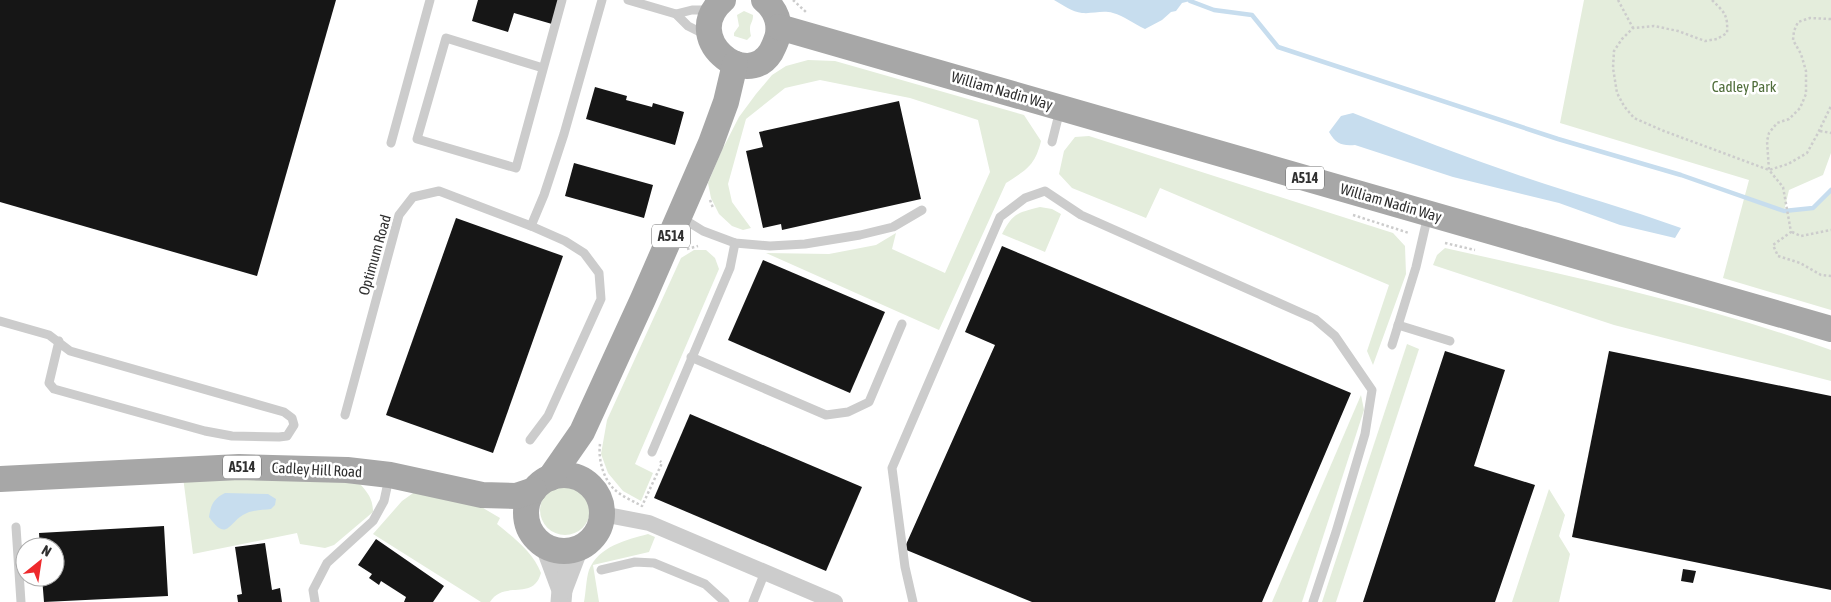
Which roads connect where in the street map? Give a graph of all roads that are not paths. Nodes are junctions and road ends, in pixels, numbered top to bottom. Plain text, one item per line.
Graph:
1 (430, 0) edge
2 (562, 0) edge
3 (602, 0) edge
4 (628, 0) edge
5 (764, 0) edge
6 (719, 4) edge
7 (676, 14) junction
8 (779, 27) junction
9 (709, 36) junction
10 (735, 64) junction
11 (543, 68) junction
12 (1060, 108) junction
13 (1052, 142) dead end
14 (391, 143) dead end
15 (922, 210) dead end
16 (1428, 214) junction
17 (680, 217) junction
18 (530, 226) junction
19 (735, 243) junction
20 (0, 321) edge
21 (902, 324) dead end
22 (1398, 325) junction
23 (1831, 329) edge
24 (58, 341) junction
25 (1450, 342) dead end
26 (1392, 345) dead end
27 (691, 357) junction
28 (346, 415) dead end
29 (591, 437) junction
30 (530, 440) dead end
31 (652, 452) road end
32 (390, 475) junction
33 (0, 479) edge
34 (588, 483) junction
35 (542, 484) junction
36 (482, 496) junction
37 (602, 514) junction
38 (528, 526) junction
39 (16, 527) dead end
40 (546, 546) junction
41 (578, 548) junction
42 (600, 570) dead end
43 (765, 572) junction
44 (561, 599) edge
45 (20, 602) edge
46 (315, 602) edge
47 (725, 602) edge
48 (753, 602) edge
49 (835, 602) edge
50 (913, 602) edge
51 (1313, 602) edge

1 - 14 lane
2 - 11 lane
3 - 18 lane
4 - 7 lane
5 - 8 main road
6 - 7 lane
6 - 9 main road
7 - 9 lane
8 - 10 main road
8 - 12 main road, William Nadin Way / A514
9 - 10 main road
10 - 17 main road, A514
11 - 11 lane
12 - 13 lane
12 - 16 main road, William Nadin Way / A514
15 - 19 lane
16 - 22 lane
16 - 23 main road, William Nadin Way / A514
17 - 19 lane
17 - 29 main road, A514
18 - 28 lane, Optimum Road
18 - 30 lane, Optimum Road
19 - 27 lane
20 - 24 lane
21 - 27 lane
22 - 25 lane
22 - 26 lane
24 - 24 lane
27 - 31 lane
29 - 34 main road, A514
29 - 35 main road, A514
32 - 33 main road, Cadley Hill Road / A514
32 - 36 main road, Cadley Hill Road / A514
32 - 46 lane
34 - 35 main road, A514
34 - 37 main road, A514
35 - 36 main road, Cadley Hill Road / A514
35 - 38 main road, A514
36 - 38 main road, Cadley Hill Road / A514
37 - 41 main road
37 - 43 street
38 - 40 main road, A514
39 - 45 lane
40 - 41 main road
40 - 44 street
41 - 44 street
42 - 47 lane
43 - 48 lane
43 - 49 street
50 - 51 lane

